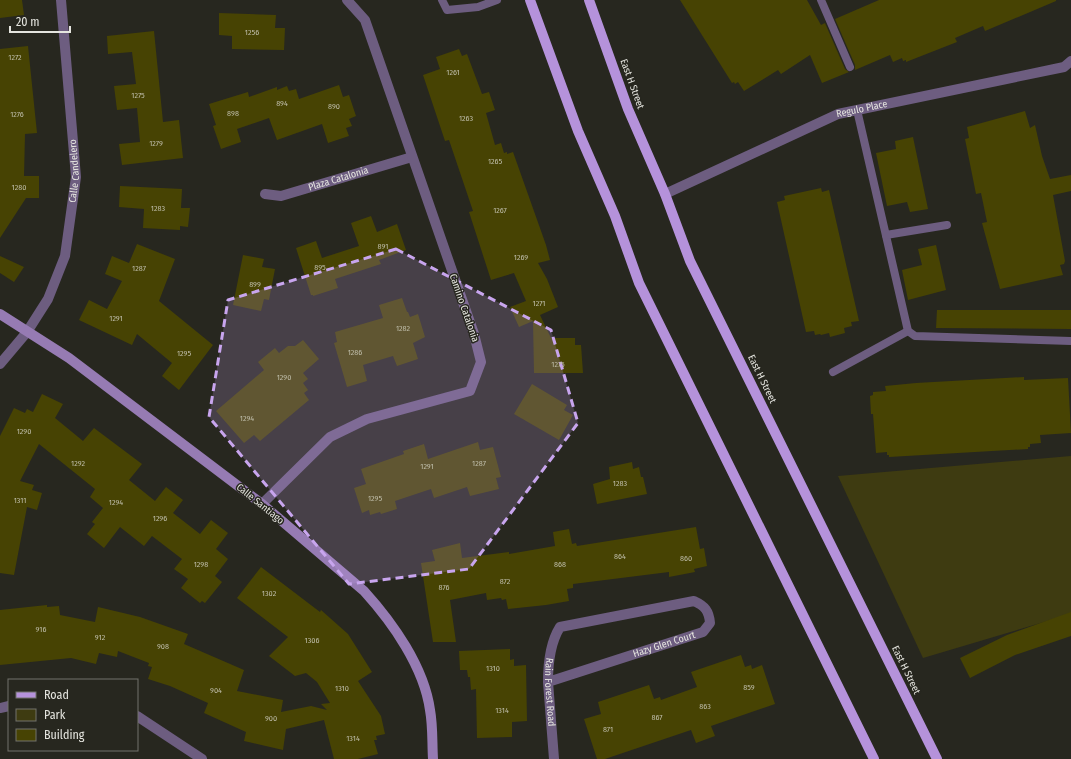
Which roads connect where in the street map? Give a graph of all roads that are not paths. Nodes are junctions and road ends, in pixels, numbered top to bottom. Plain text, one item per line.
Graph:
1 (61, 0) edge
2 (347, 0) edge
3 (442, 0) edge
4 (497, 0) edge
5 (530, 0) edge
6 (589, 0) edge
7 (821, 0) edge
8 (1071, 61) edge
9 (850, 67) dead end
10 (857, 110) junction
11 (412, 157) junction
12 (265, 194) dead end
13 (665, 194) junction
14 (947, 225) dead end
15 (886, 235) junction
16 (0, 314) edge
17 (908, 331) junction
18 (27, 332) junction
19 (1071, 341) edge
20 (0, 364) edge
21 (833, 372) dead end
22 (262, 504) junction
23 (560, 626) joint
24 (548, 682) junction
25 (138, 717) edge
26 (202, 759) edge
27 (433, 759) edge
28 (554, 759) edge
29 (874, 759) edge
30 (937, 759) edge

1 - 18 street, Calle Candelero
2 - 11 street, Camino Catalonia
3 - 4 lane
5 - 29 main road
6 - 13 main road, East H Street
7 - 9 lane
8 - 10 street, Regulo Place
10 - 13 street, Regulo Place
10 - 15 lane
11 - 12 street, Plaza Catalonia
11 - 22 street, Camino Catalonia
13 - 30 main road, East H Street
14 - 15 lane
15 - 17 lane
16 - 18 street, Calle Santiago
17 - 19 lane
17 - 21 lane
18 - 20 street, Calle Candelero
18 - 22 street, Calle Santiago
22 - 27 street, Calle Santiago
23 - 24 street, Rain Forest Road
23 - 24 street, Hazy Glen Court
24 - 28 street, Rain Forest Road
25 - 26 street

